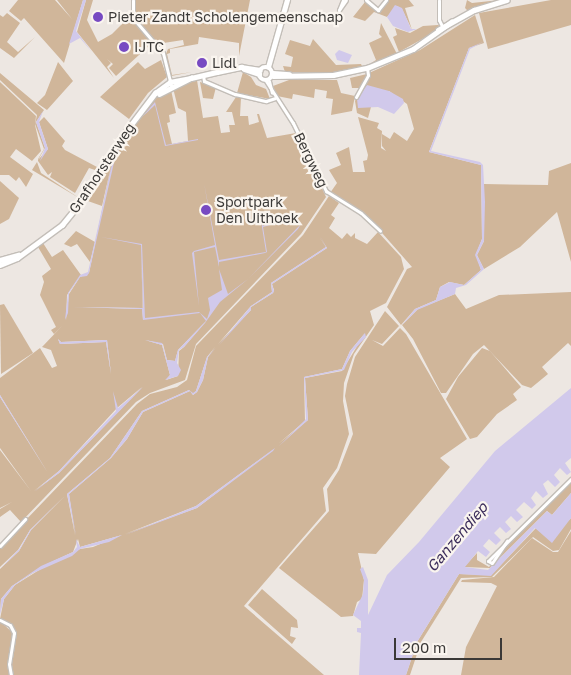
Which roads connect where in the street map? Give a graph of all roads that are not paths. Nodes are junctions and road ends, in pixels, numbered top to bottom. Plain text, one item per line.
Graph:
1 (133, 0) edge
2 (287, 0) edge
3 (366, 0) edge
4 (386, 0) edge
5 (438, 0) edge
6 (506, 0) edge
7 (443, 28) junction
8 (268, 68) junction
9 (367, 68) junction
10 (259, 72) junction
11 (203, 75) junction
12 (270, 78) junction
13 (171, 84) junction
14 (356, 97) dead end
15 (276, 98) junction
16 (380, 231) dead end
17 (22, 253) junction
18 (0, 260) edge
19 (0, 265) edge
20 (571, 480) edge
21 (25, 519) dead end
22 (507, 540) junction
23 (0, 546) edge
24 (0, 620) edge
25 (11, 675) edge

1 - 13 street
2 - 8 main road
3 - 4 street
5 - 7 street
6 - 7 main road
7 - 9 main road
8 - 10 main road
8 - 12 main road
9 - 12 main road
9 - 14 street
10 - 11 main road, Grafhorsterweg
10 - 12 main road
11 - 13 main road, Grafhorsterweg
11 - 15 street
12 - 15 street, Bergweg
13 - 17 main road, Grafhorsterweg
15 - 16 street, Bergweg
17 - 18 main road, Grafhorsterweg
17 - 19 main road, Grafhorsterweg
20 - 22 street
21 - 23 street
22 - 22 street
24 - 25 street

